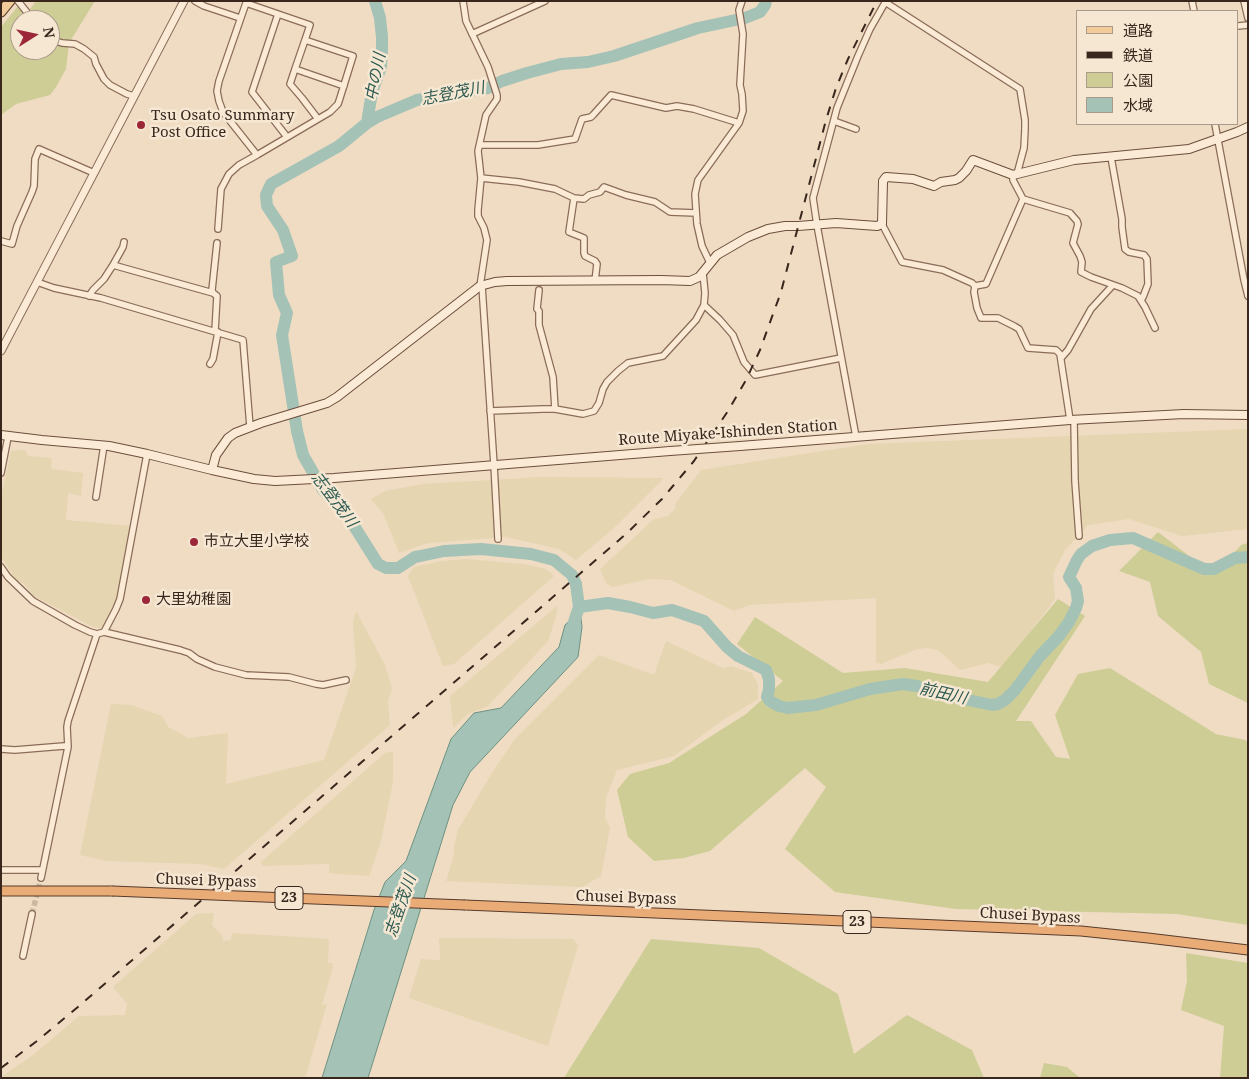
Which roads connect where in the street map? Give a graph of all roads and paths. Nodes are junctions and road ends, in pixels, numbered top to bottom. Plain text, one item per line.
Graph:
1 (10, 1) edge
2 (184, 1) edge
3 (195, 1) edge
4 (463, 1) edge
5 (545, 1) edge
6 (742, 1) edge
7 (1244, 1) edge
8 (886, 2) edge
9 (206, 4) edge
10 (1, 12) edge
11 (278, 14) junction
12 (240, 18) junction
13 (1248, 18) edge
14 (472, 34) junction
15 (305, 40) junction
16 (60, 42) edge
17 (295, 69) junction
18 (344, 86) junction
19 (134, 96) junction
20 (318, 119) junction
21 (834, 121) junction
22 (739, 123) junction
23 (1215, 125) edge
24 (1248, 128) edge
25 (856, 129) dead end
26 (288, 137) junction
27 (1218, 139) junction
28 (480, 145) junction
29 (257, 155) junction
30 (1111, 157) junction
31 (94, 173) junction
32 (1015, 174) junction
33 (481, 178) junction
34 (574, 198) junction
35 (1023, 200) junction
36 (696, 213) junction
37 (882, 224) junction
38 (817, 225) junction
39 (218, 228) dead end
40 (1, 241) edge
41 (124, 242) dead end
42 (217, 243) dead end
43 (710, 263) junction
44 (113, 265) junction
45 (703, 272) junction
46 (595, 280) junction
47 (37, 282) junction
48 (1113, 284) junction
49 (481, 286) junction
50 (974, 286) junction
51 (540, 290) dead end
52 (212, 293) junction
53 (89, 296) junction
54 (1248, 296) edge
55 (1141, 300) junction
56 (704, 306) junction
57 (1155, 328) dead end
58 (216, 331) junction
59 (1, 351) edge
60 (841, 358) junction
61 (1061, 358) junction
62 (210, 364) dead end
63 (555, 409) junction
64 (490, 411) junction
65 (1248, 415) edge
66 (1072, 420) junction
67 (250, 427) junction
68 (5, 436) edge
69 (856, 438) junction
70 (104, 445) junction
71 (147, 454) junction
72 (494, 465) junction
73 (212, 470) junction
74 (1, 473) edge
75 (96, 497) dead end
76 (1079, 536) dead end
77 (498, 539) dead end
78 (1, 567) edge
79 (104, 632) junction
80 (97, 634) junction
81 (346, 680) dead end
82 (68, 747) junction
83 (1, 749) edge
84 (1, 870) edge
85 (42, 870) junction
86 (40, 878) tunnel mouth
87 (1, 891) edge
88 (32, 914) tunnel mouth
89 (1248, 950) edge
90 (24, 956) dead end

1 - 10 main road
2 - 19 street
3 - 9 street
4 - 14 street
5 - 14 street
6 - 22 street
7 - 13 street
8 - 21 street
8 - 32 street
9 - 12 street
11 - 12 street
11 - 15 street
11 - 26 street
12 - 29 street
14 - 28 street
15 - 17 street
15 - 18 street
16 - 19 street
17 - 18 street
17 - 20 street
18 - 20 street
19 - 31 street
20 - 26 street
21 - 25 street
21 - 38 street
22 - 28 street
22 - 36 street
23 - 27 street
24 - 27 main road
26 - 29 street
27 - 30 main road
27 - 54 street
28 - 33 street
29 - 39 street
30 - 32 main road
30 - 55 street
31 - 40 street
31 - 47 street
32 - 35 street
32 - 37 main road
33 - 34 street
33 - 49 street
34 - 36 street
34 - 46 street
35 - 48 street
35 - 50 street
36 - 43 street
37 - 38 main road
37 - 50 street
38 - 43 main road
38 - 60 street
41 - 44 street
42 - 52 street
43 - 45 main road
44 - 52 street
44 - 53 street
45 - 46 main road
45 - 56 street
46 - 49 main road
47 - 53 street
47 - 59 street
48 - 55 street
48 - 61 street
49 - 64 street
49 - 67 main road
50 - 61 street
51 - 63 street
52 - 58 street
53 - 58 street
55 - 57 street
56 - 60 street
56 - 63 street
58 - 62 street
58 - 67 street
60 - 69 street
61 - 66 street
63 - 64 street
64 - 72 street
65 - 66 main road, Route Miyake-Ishinden Station
66 - 69 main road, Route Miyake-Ishinden Station
66 - 76 street
67 - 73 main road
68 - 70 main road, Route Miyake-Ishinden Station
68 - 74 street
69 - 72 main road, Route Miyake-Ishinden Station, bridge
70 - 71 main road, Route Miyake-Ishinden Station
70 - 75 street
71 - 73 main road, Route Miyake-Ishinden Station
71 - 79 street
72 - 73 main road, Route Miyake-Ishinden Station
72 - 77 street
78 - 80 street
79 - 80 street
79 - 81 street
80 - 82 street
82 - 83 street
82 - 85 street
84 - 85 street
85 - 86 street
87 - 89 highway, Chusei Bypass / 23, bridge
88 - 90 street

